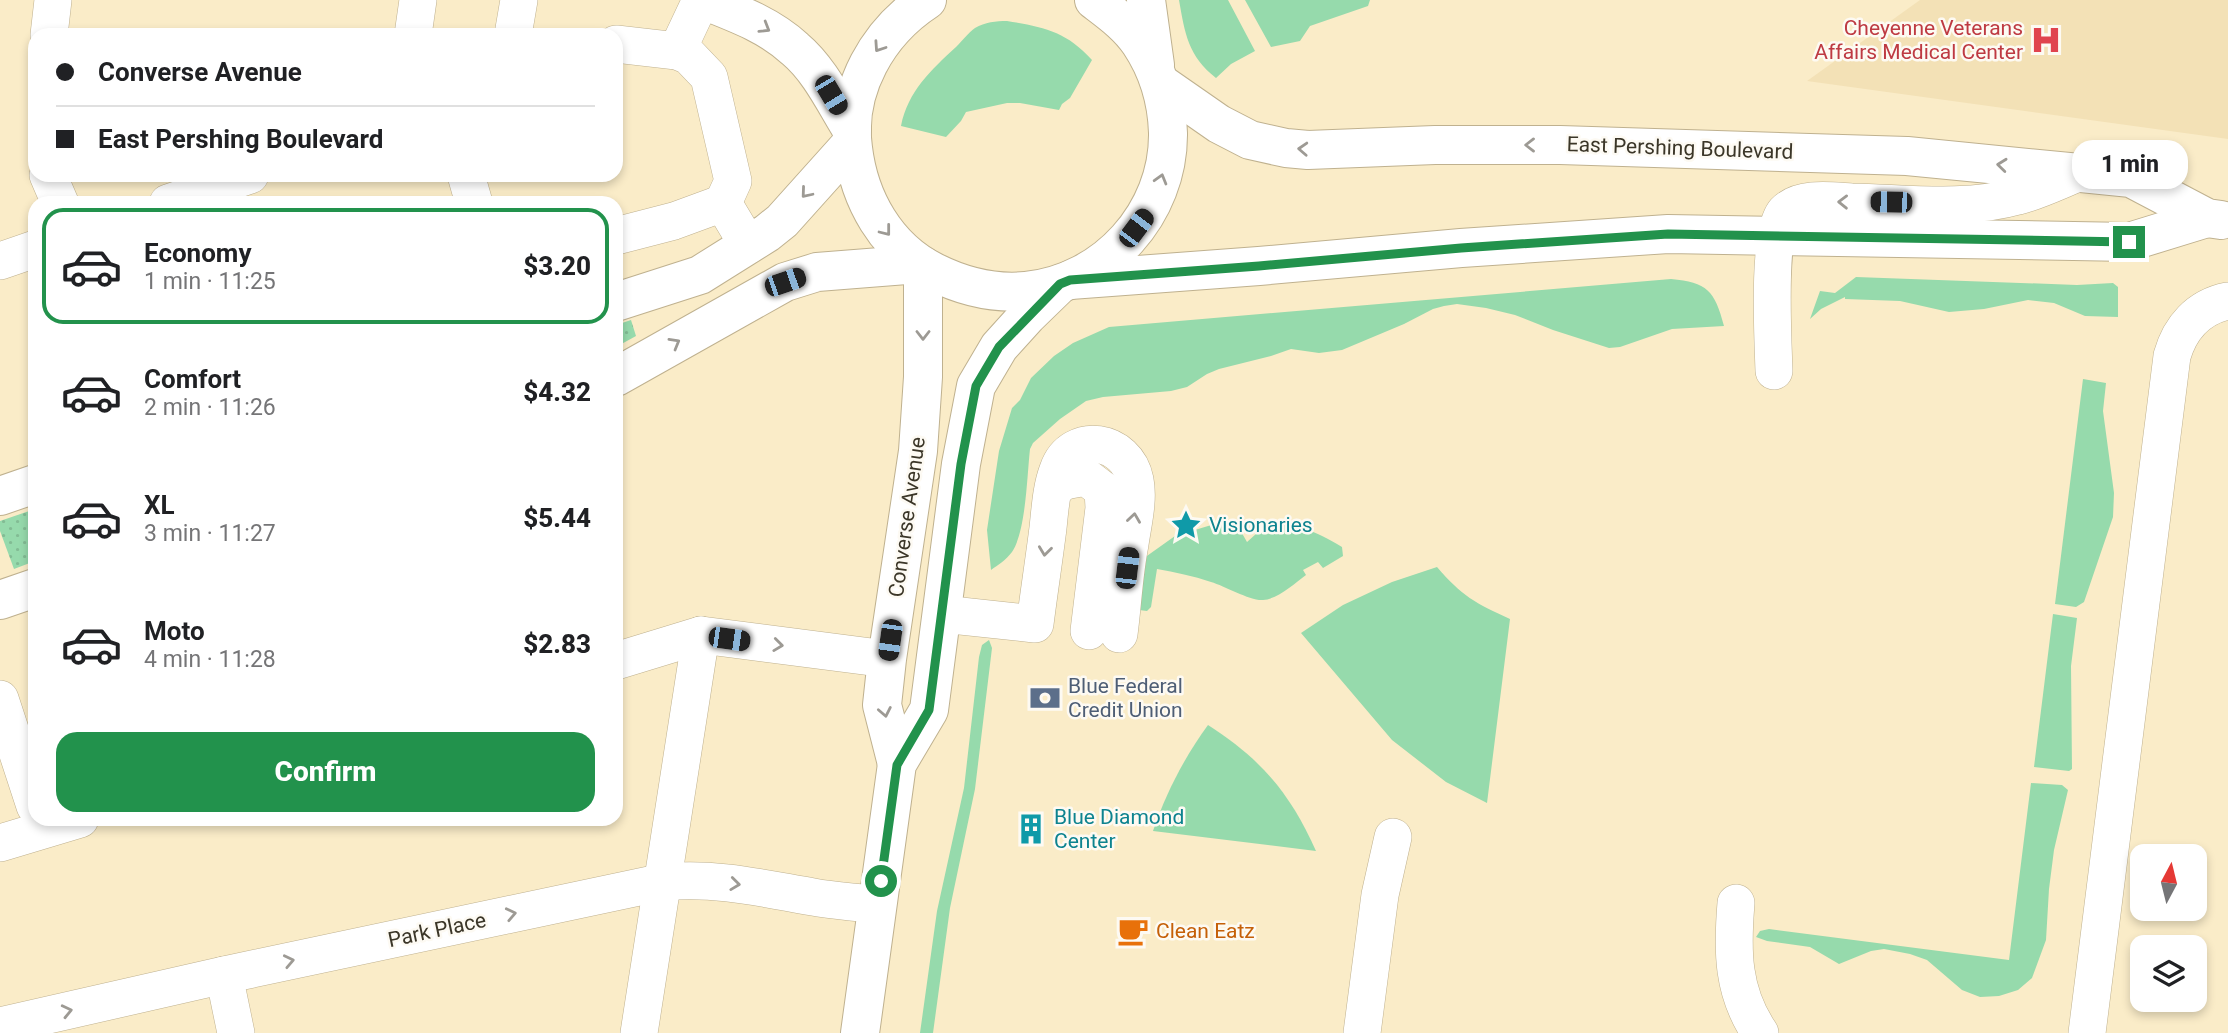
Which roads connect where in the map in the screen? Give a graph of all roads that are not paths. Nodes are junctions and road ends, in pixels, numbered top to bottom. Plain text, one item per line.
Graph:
1 (52, 0) edge
2 (418, 0) edge
3 (519, 0) edge
4 (702, 0) edge
5 (927, 0) edge
6 (1094, 0) edge
7 (1146, 0) edge
8 (50, 28) edge
9 (414, 28) edge
10 (514, 28) edge
11 (623, 45) edge
12 (677, 51) junction
13 (1158, 76) junction
14 (852, 137) junction
15 (2078, 173) junction
16 (230, 182) edge
17 (188, 196) edge
18 (723, 203) junction
19 (2218, 220) edge
20 (623, 234) edge
21 (1776, 236) junction
22 (748, 245) junction
23 (28, 251) edge
24 (0, 261) edge
25 (921, 265) junction
26 (1065, 282) junction
27 (623, 300) edge
28 (2228, 301) edge
29 (1774, 371) dead end
30 (623, 373) edge
31 (28, 486) edge
32 (0, 496) edge
33 (28, 590) edge
34 (0, 600) edge
35 (942, 614) junction
36 (1104, 632) dead end
37 (701, 635) junction
38 (623, 659) edge
39 (887, 659) junction
40 (0, 699) edge
41 (897, 765) junction
42 (28, 784) edge
43 (28, 825) edge
44 (1393, 837) dead end
45 (0, 842) edge
46 (663, 882) junction
47 (1736, 904) dead end
48 (877, 905) junction
49 (224, 975) junction
50 (0, 1026) edge
51 (236, 1033) edge
52 (639, 1033) edge
53 (860, 1033) edge
54 (1362, 1033) edge
55 (1760, 1033) edge
56 (2087, 1033) edge

1 - 8 street
2 - 9 street
3 - 10 street
4 - 12 street
4 -> 14 main road, East Pershing Boulevard
5 -> 14 main road, East Pershing Boulevard
6 - 13 main road, East Pershing Boulevard
7 - 13 main road
11 - 12 street
12 - 18 street
15 -> 13 main road, East Pershing Boulevard
26 -> 13 main road, East Pershing Boulevard
14 -> 22 main road
14 -> 25 main road, East Pershing Boulevard
15 - 19 main road, East Pershing Boulevard
15 -> 21 street
16 - 17 street
18 - 20 street
18 - 22 street
19 - 21 main road, East Pershing Boulevard
21 - 26 main road, East Pershing Boulevard
21 - 29 street
22 - 27 main road
23 - 24 street
25 - 26 main road, East Pershing Boulevard
30 -> 25 main road
25 -> 39 main road, Converse Avenue
26 - 35 main road, Converse Avenue
28 - 56 street
31 - 32 main road
33 - 34 main road
36 -> 35 street
35 - 41 main road, Converse Avenue
37 - 38 street
37 -> 39 street
37 - 46 street
39 -> 41 main road, Converse Avenue
40 - 42 street
41 - 48 main road, Converse Avenue
43 - 45 street
44 - 54 street
46 -> 48 street, Park Place
49 -> 46 street, Park Place
46 - 52 street
47 - 55 street
48 - 53 main road, Converse Avenue
50 -> 49 street, Park Place
49 - 51 street

